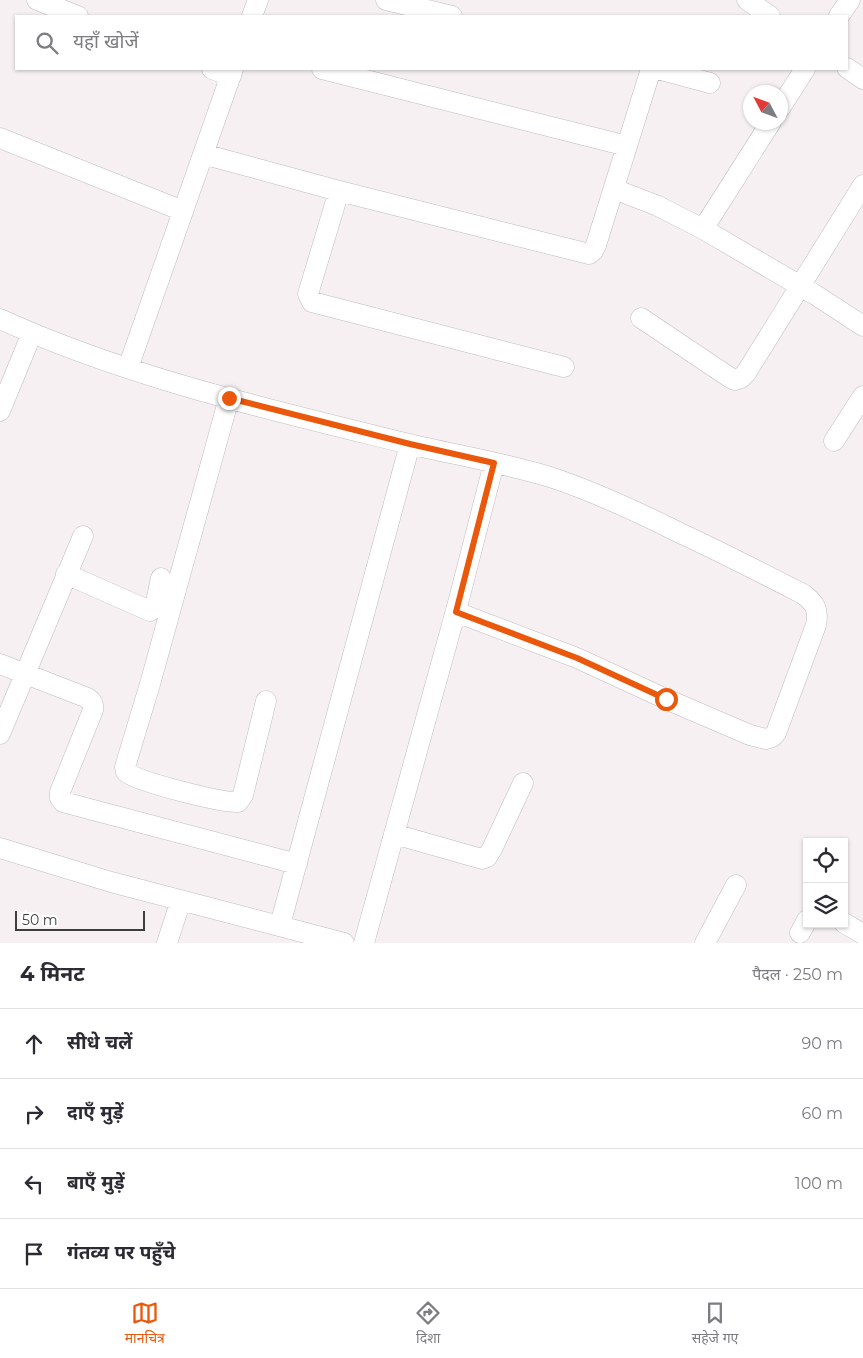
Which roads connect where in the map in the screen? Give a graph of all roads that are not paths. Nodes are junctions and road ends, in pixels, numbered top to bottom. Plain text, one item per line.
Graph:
1 (37, 0) edge
2 (258, 0) edge
3 (386, 0) edge
4 (746, 0) edge
5 (850, 0) edge
6 (75, 15) edge
7 (252, 15) edge
8 (448, 15) edge
9 (768, 15) edge
10 (840, 15) edge
11 (848, 69) edge
12 (326, 70) edge
13 (651, 70) edge
14 (662, 70) edge
15 (804, 70) edge
16 (226, 71) edge
17 (863, 78) edge
18 (710, 82) dead end
19 (788, 96) edge
20 (766, 130) edge
21 (0, 138) edge
22 (627, 146) junction
23 (203, 154) junction
24 (863, 186) edge
25 (614, 189) junction
26 (338, 191) junction
27 (183, 211) junction
28 (703, 229) junction
29 (800, 286) junction
30 (0, 318) edge
31 (641, 318) dead end
32 (863, 326) edge
33 (32, 333) junction
34 (564, 367) dead end
35 (128, 368) junction
36 (863, 396) edge
37 (229, 398) junction
38 (0, 411) edge
39 (856, 423) edge
40 (834, 441) dead end
41 (410, 444) junction
42 (494, 463) junction
43 (82, 536) dead end
44 (66, 574) junction
45 (161, 578) dead end
46 (456, 612) junction
47 (0, 664) edge
48 (24, 674) junction
49 (266, 701) dead end
50 (0, 734) edge
51 (522, 784) dead end
52 (394, 834) junction
53 (0, 848) edge
54 (297, 864) junction
55 (736, 885) dead end
56 (181, 900) junction
57 (280, 925) junction
58 (848, 925) edge
59 (863, 934) edge
60 (322, 940) edge
61 (167, 943) edge
62 (344, 943) edge
63 (364, 943) edge
64 (705, 943) edge

1 - 6 street
2 - 7 street
3 - 8 street
4 - 9 street
5 - 10 street
11 - 17 street
12 - 22 street
13 - 22 street
14 - 18 street
15 - 19 street
16 - 23 street
20 - 28 street
21 - 27 street
22 - 25 street
23 - 26 street
23 - 27 street
24 - 29 street
25 - 26 street
25 - 28 street
26 - 34 street
27 - 35 street
28 - 29 street
29 - 31 street
29 - 32 street
30 - 33 street
33 - 35 street
33 - 38 street
35 - 37 street
36 - 39 street
37 - 41 street
37 - 49 street
39 - 40 street
41 - 42 street
41 - 54 street
42 - 46 street
42 - 46 street
43 - 44 street
44 - 45 street
44 - 48 street
46 - 52 street
47 - 48 street
48 - 50 street
48 - 54 street
51 - 52 street
52 - 63 street
53 - 56 street
54 - 57 street
55 - 64 street
56 - 57 street
56 - 61 street
57 - 60 street
58 - 59 street
60 - 62 street

